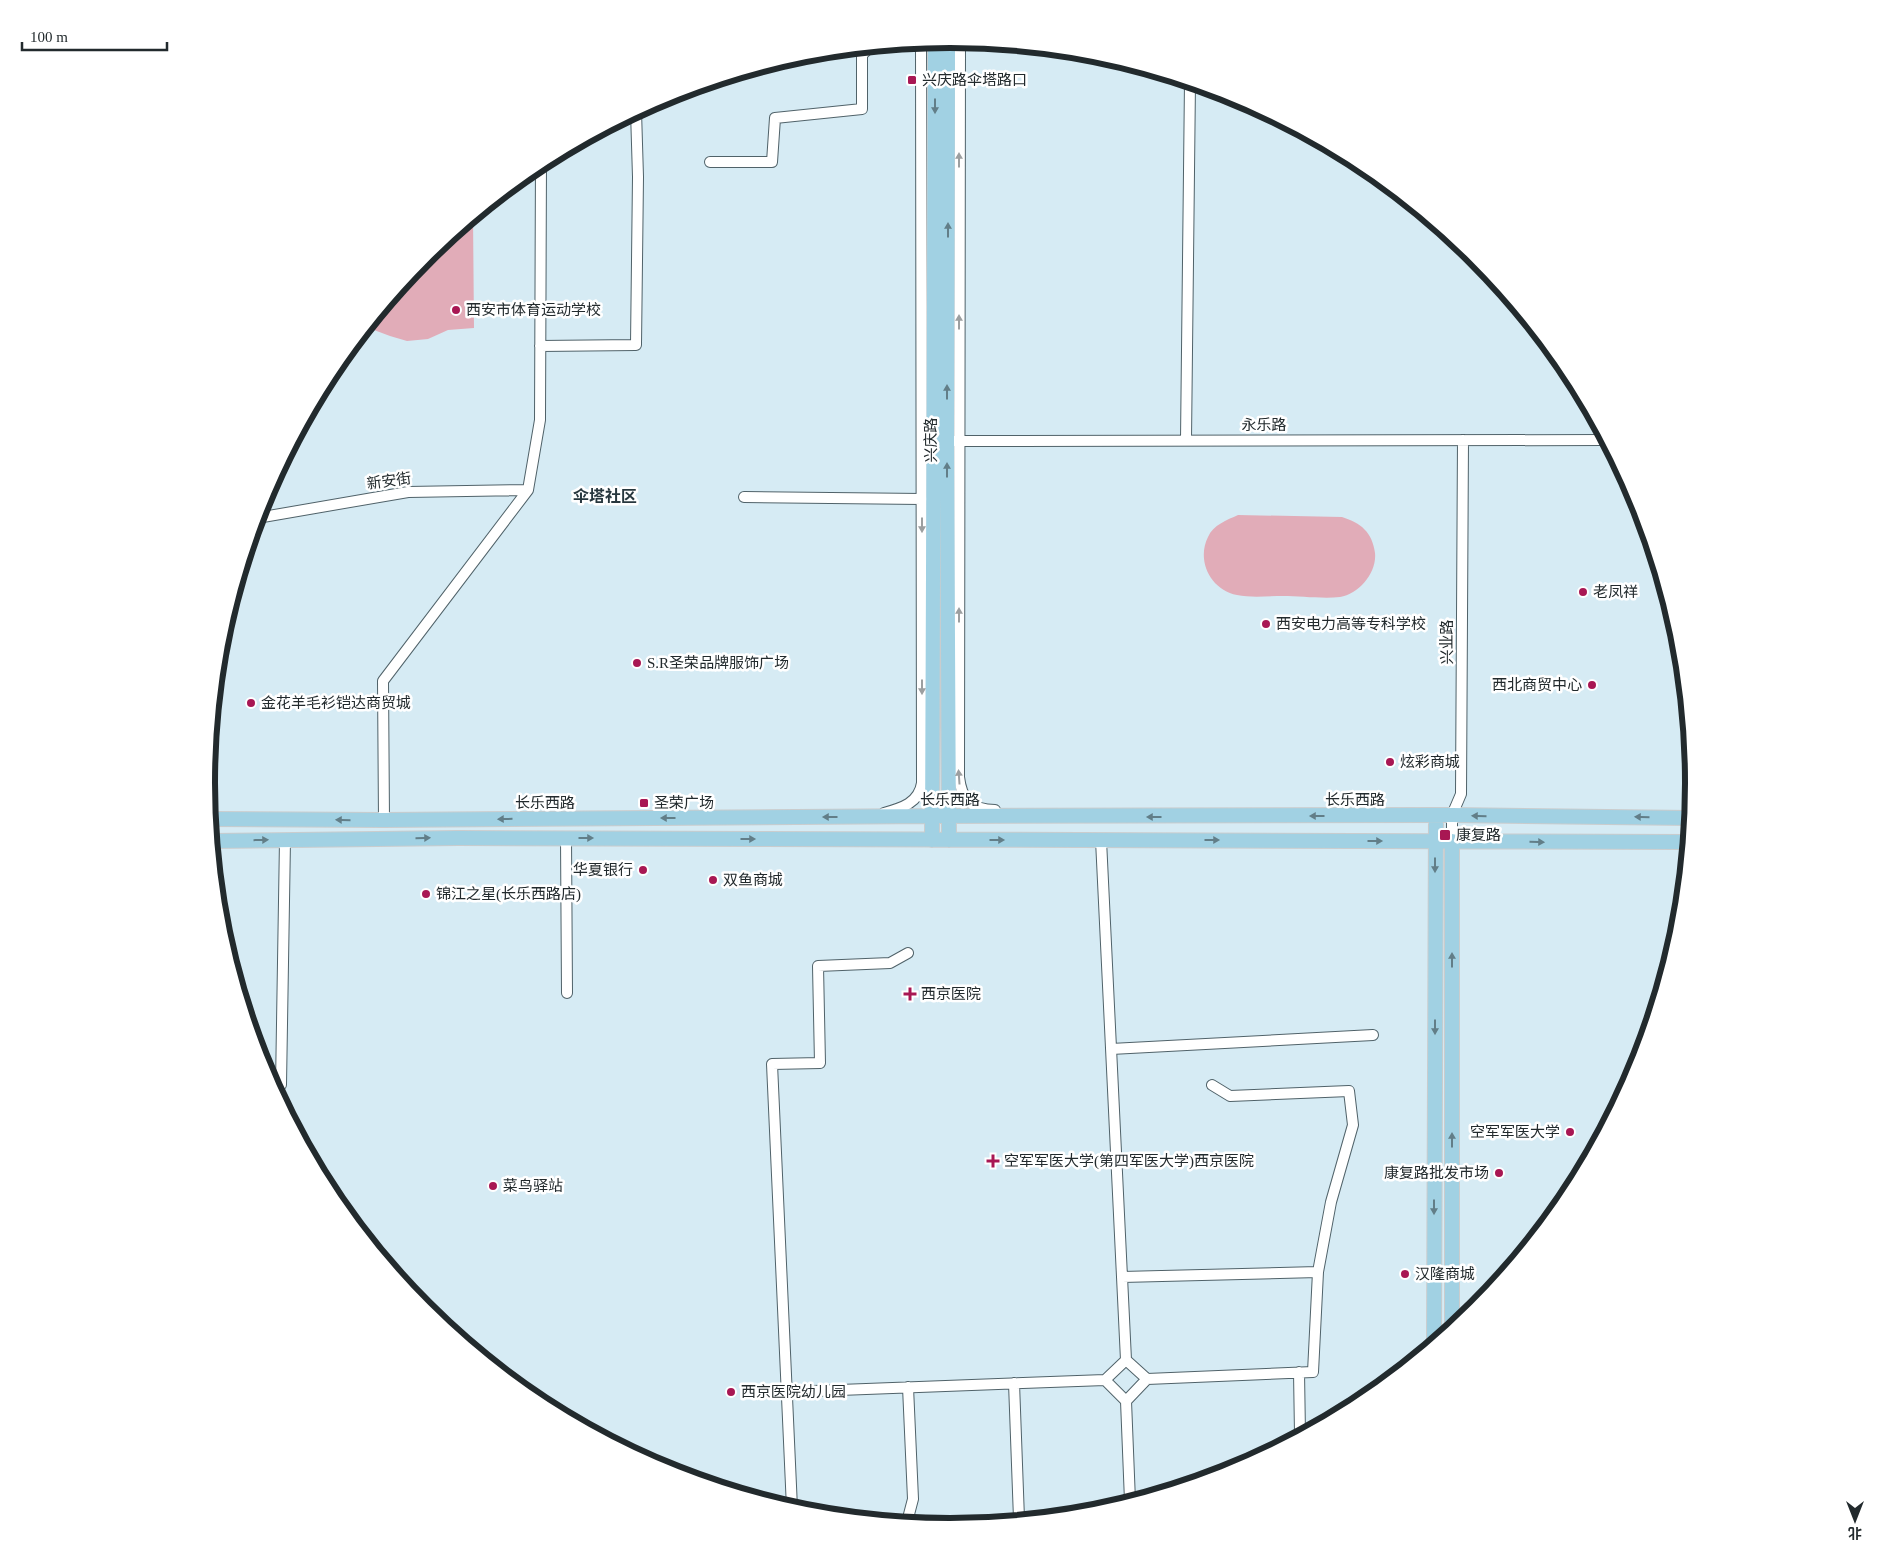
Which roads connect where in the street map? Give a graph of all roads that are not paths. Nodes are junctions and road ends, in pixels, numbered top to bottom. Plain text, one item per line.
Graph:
1 (936, 48) edge
2 (948, 48) edge
3 (960, 48) edge
4 (921, 49) edge
5 (864, 53) edge
6 (1190, 88) edge
7 (636, 118) edge
8 (710, 162) dead end
9 (541, 172) edge
10 (540, 346) junction
11 (1186, 440) junction
12 (1463, 440) junction
13 (1600, 440) edge
14 (940, 441) junction
15 (528, 490) junction
16 (744, 497) dead end
17 (922, 499) junction
18 (265, 517) edge
19 (959, 737) junction
20 (949, 762) junction
21 (1452, 815) junction
22 (932, 816) junction
23 (1436, 816) junction
24 (861, 817) junction
25 (949, 817) junction
26 (1040, 817) junction
27 (1684, 818) edge
28 (217, 819) edge
29 (384, 820) junction
30 (566, 838) junction
31 (286, 840) junction
32 (932, 840) junction
33 (949, 840) junction
34 (1101, 840) junction
35 (218, 841) edge
36 (1435, 841) junction
37 (1452, 841) junction
38 (1682, 842) edge
39 (908, 953) dead end
40 (567, 993) dead end
41 (1373, 1035) dead end
42 (1111, 1049) junction
43 (1212, 1085) dead end
44 (281, 1086) dead end
45 (1318, 1272) junction
46 (1122, 1277) junction
47 (1452, 1319) edge
48 (1434, 1336) edge
49 (1126, 1360) junction
50 (1299, 1372) junction
51 (1147, 1379) junction
52 (1105, 1380) junction
53 (1014, 1383) junction
54 (908, 1387) junction
55 (787, 1392) junction
56 (1126, 1401) junction
57 (1300, 1428) edge
58 (1130, 1494) edge
59 (792, 1499) edge
60 (1019, 1514) edge
61 (908, 1516) edge

1 -> 14 main road, 兴庆路
14 -> 2 main road, 兴庆路
14 -> 3 street
4 - 14 street
5 - 8 street
6 - 11 street
7 - 10 street
9 - 10 street
10 - 15 street
11 - 12 street, 永乐路
11 - 14 street, 永乐路
12 - 13 street, 永乐路
12 - 21 street, 兴业路
14 - 17 street
19 -> 14 street
20 -> 14 main road, 兴庆路
14 - 22 main road, 兴庆路
15 - 18 street, 新安街
15 - 29 street
16 - 17 street
17 -> 24 street
19 - 20 main road
26 -> 19 street
20 - 25 main road, 兴庆路
21 - 23 main road, 长乐西路
27 -> 21 main road, 长乐西路
21 - 37 street, 兴业路
22 - 24 main road, 长乐西路
22 - 25 main road, 长乐西路
22 - 32 main road, 兴庆路
23 -> 26 main road, 长乐西路
23 - 36 main road
24 -> 29 main road, 长乐西路
25 - 26 main road, 长乐西路
25 - 33 main road, 兴庆路
29 -> 28 main road, 长乐西路
31 -> 30 main road
30 -> 32 main road
30 - 40 street
35 -> 31 main road
31 - 44 street
32 - 33 main road
33 -> 34 main road
34 -> 36 main road
34 - 42 street
36 - 37 main road
36 -> 48 main road
37 -> 38 main road
47 -> 37 main road
39 - 55 street
41 - 42 street
42 - 46 street
43 - 45 street
45 - 46 street
45 - 50 street
46 - 49 street
49 - 51 street
49 - 52 street
50 - 51 street
50 - 57 street
51 - 56 street
52 - 53 street
52 - 56 street
53 - 54 street
53 - 60 street
54 - 55 street
54 - 61 street
55 - 59 street
56 - 58 street

